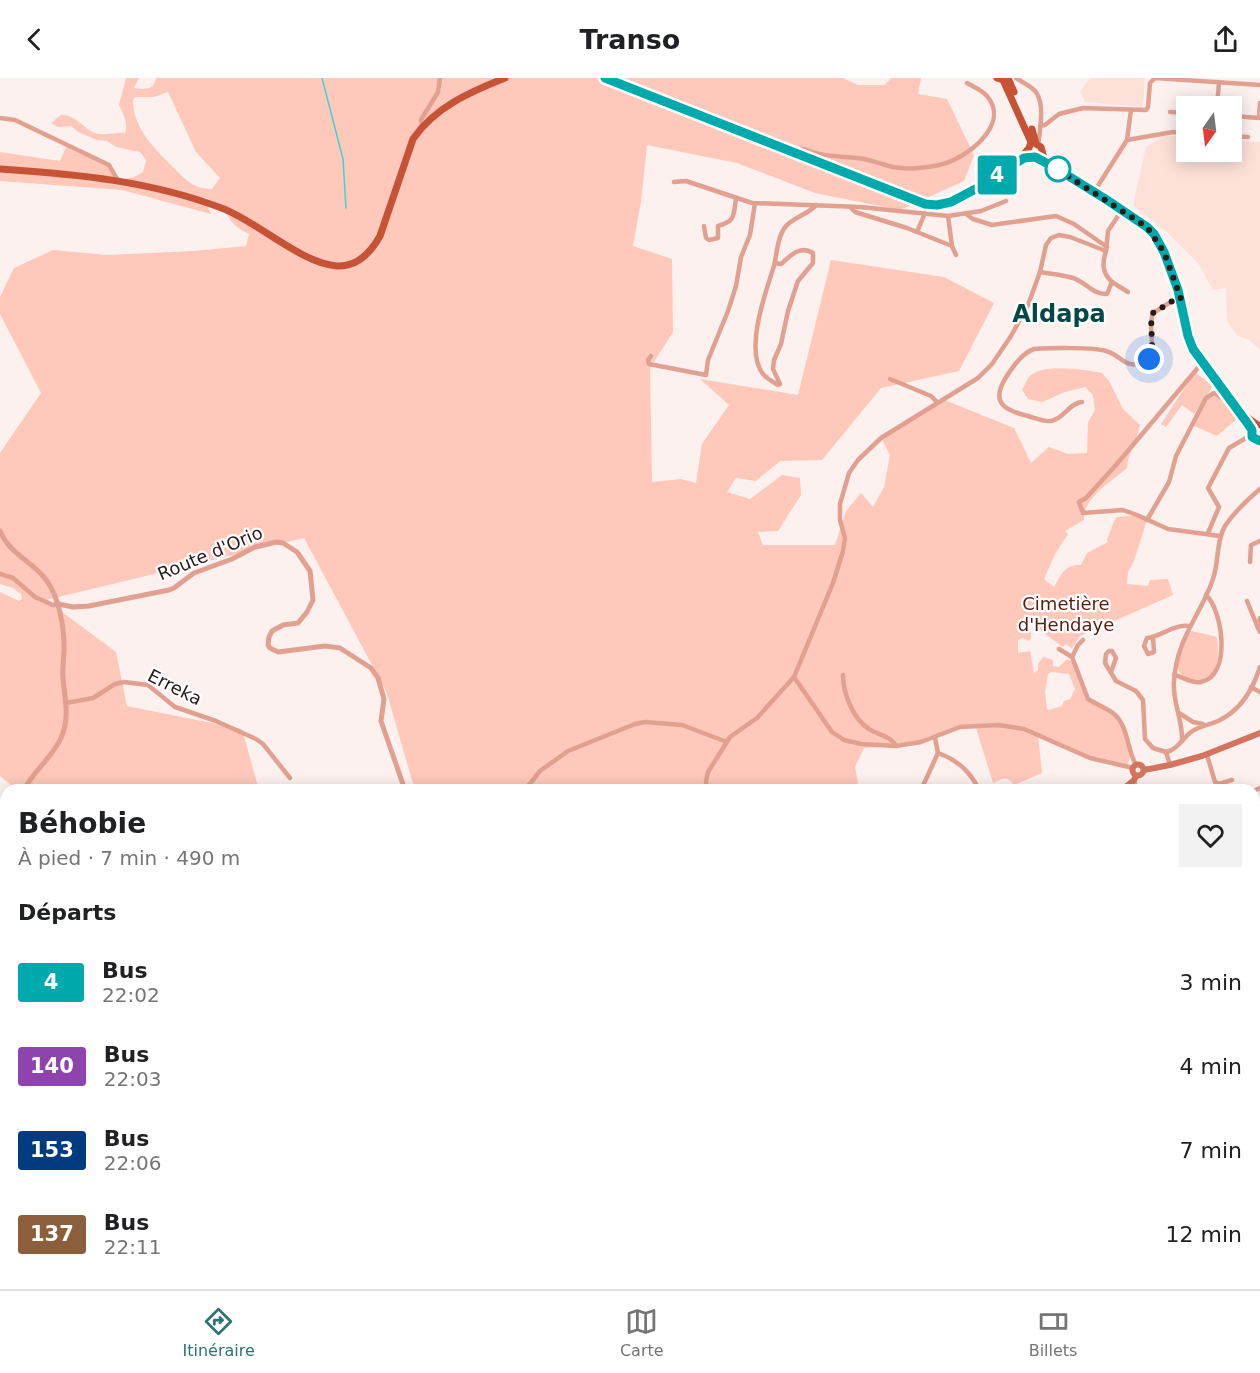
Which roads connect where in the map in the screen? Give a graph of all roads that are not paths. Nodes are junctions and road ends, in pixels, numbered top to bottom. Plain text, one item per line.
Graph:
1 (440, 78) edge
2 (505, 78) edge
3 (511, 78) edge
4 (605, 78) edge
5 (1016, 78) edge
6 (1004, 79) edge
7 (1219, 82) junction
8 (967, 83) dead end
9 (1260, 85) edge
10 (1218, 96) edge
11 (1260, 103) edge
12 (1131, 110) junction
13 (1170, 112) dead end
14 (1176, 112) edge
15 (1242, 116) edge
16 (1259, 117) edge
17 (0, 118) edge
18 (422, 126) junction
19 (1040, 126) junction
20 (1176, 132) edge
21 (1242, 137) edge
22 (1248, 138) dead end
23 (1127, 140) junction
24 (1035, 147) junction
25 (796, 154) junction
26 (1034, 157) junction
27 (1017, 162) junction
28 (1045, 162) junction
29 (0, 169) edge
30 (117, 179) junction
31 (674, 182) dead end
32 (1094, 192) junction
33 (736, 199) junction
34 (1006, 201) dead end
35 (755, 203) junction
36 (816, 205) junction
37 (938, 205) junction
38 (851, 208) junction
39 (1122, 210) junction
40 (925, 213) junction
41 (937, 214) junction
42 (966, 214) junction
43 (948, 218) junction
44 (704, 226) dead end
45 (917, 232) junction
46 (952, 246) junction
47 (1107, 249) junction
48 (956, 255) dead end
49 (775, 263) junction
50 (1040, 272) junction
51 (1112, 282) junction
52 (1128, 292) dead end
53 (1181, 299) junction
54 (651, 356) dead end
55 (1202, 363) junction
56 (890, 379) dead end
57 (1231, 399) junction
58 (938, 402) junction
59 (1082, 402) dead end
60 (1257, 431) edge
61 (1260, 448) edge
62 (1260, 489) edge
63 (1147, 520) junction
64 (0, 531) edge
65 (1208, 533) junction
66 (1220, 536) junction
67 (1260, 541) edge
68 (1250, 562) dead end
69 (0, 574) edge
70 (1206, 595) junction
71 (1247, 601) dead end
72 (58, 604) junction
73 (1260, 618) edge
74 (1189, 626) junction
75 (1259, 630) edge
76 (1153, 638) dead end
77 (1083, 640) dead end
78 (1059, 649) dead end
79 (1072, 657) junction
80 (1260, 667) edge
81 (1111, 672) dead end
82 (843, 675) dead end
83 (1174, 675) junction
84 (794, 677) junction
85 (1251, 687) junction
86 (1260, 692) edge
87 (66, 703) junction
88 (1179, 713) junction
89 (1207, 724) junction
90 (1260, 733) edge
91 (935, 738) junction
92 (1182, 740) junction
93 (727, 742) junction
94 (896, 746) junction
95 (1166, 752) junction
96 (938, 753) junction
97 (1207, 755) junction
98 (1170, 765) junction
99 (1135, 766) junction
100 (1144, 770) junction
101 (290, 778) dead end
102 (1135, 778) junction
103 (1232, 780) dead end
104 (29, 784) edge
105 (403, 784) edge
106 (530, 784) edge
107 (706, 784) edge
108 (924, 784) edge
109 (976, 784) edge
110 (1128, 784) edge
111 (1136, 784) edge
112 (1260, 1113) edge
113 (1260, 1120) edge

1 - 18 street
2 - 18 main road
3 - 18 main road
4 - 25 main road
5 - 19 street
6 - 24 main road
7 - 9 street
7 - 10 street
7 - 12 street
8 - 25 street
11 - 16 street
12 - 19 street
12 - 23 street
13 - 14 street
15 - 16 street
17 - 30 street
18 - 30 main road
19 - 24 street
20 - 23 street
21 - 22 street
23 - 32 street
24 - 26 main road
24 - 26 main road
24 - 27 main road
24 - 28 main road
25 - 37 main road
26 - 27 main road
26 - 28 main road
27 - 37 main road
28 - 32 main road
29 - 30 main road
31 - 33 street
32 - 39 main road
33 - 35 street
33 - 44 street
34 - 42 street
35 - 36 street
35 - 54 street
36 - 38 street
36 - 49 street
37 - 41 street
38 - 40 street
38 - 45 street
39 - 47 street
39 - 53 main road
40 - 41 street
40 - 45 street
41 - 43 street
42 - 43 street
42 - 47 street
43 - 46 street
45 - 46 street
46 - 48 street
47 - 50 street
47 - 51 street
49 - 49 street
50 - 51 street
50 - 58 street
51 - 52 street
53 - 55 main road
53 - 59 street
55 - 57 main road
55 - 63 street
56 - 58 street
57 - 60 main road
57 - 63 street
58 - 84 street
60 - 61 main road
60 - 65 street
62 - 66 street
63 - 65 street
64 - 72 street
65 - 66 street
66 - 70 street
67 - 68 street
69 - 72 street
70 - 74 street
70 - 83 street
71 - 75 street
72 - 87 street
72 - 105 street, Route d'Orio
73 - 75 street
74 - 76 street
74 - 83 street
77 - 79 street
78 - 79 street
79 - 99 street
80 - 85 street
81 - 95 street
82 - 94 street
83 - 88 street
84 - 93 street
84 - 94 street
85 - 86 street
85 - 89 street
87 - 101 street, Erreka
87 - 104 street
88 - 89 street
88 - 92 street
89 - 92 street
90 - 97 main road
91 - 94 street
91 - 96 street
91 - 99 street
92 - 95 street
93 - 106 street
93 - 107 street
95 - 98 street
96 - 108 street
96 - 109 street
97 - 98 main road
97 - 103 street
98 - 100 main road
99 - 100 main road
99 - 102 main road
100 - 102 main road
102 - 110 main road
102 - 111 street
112 - 113 street

